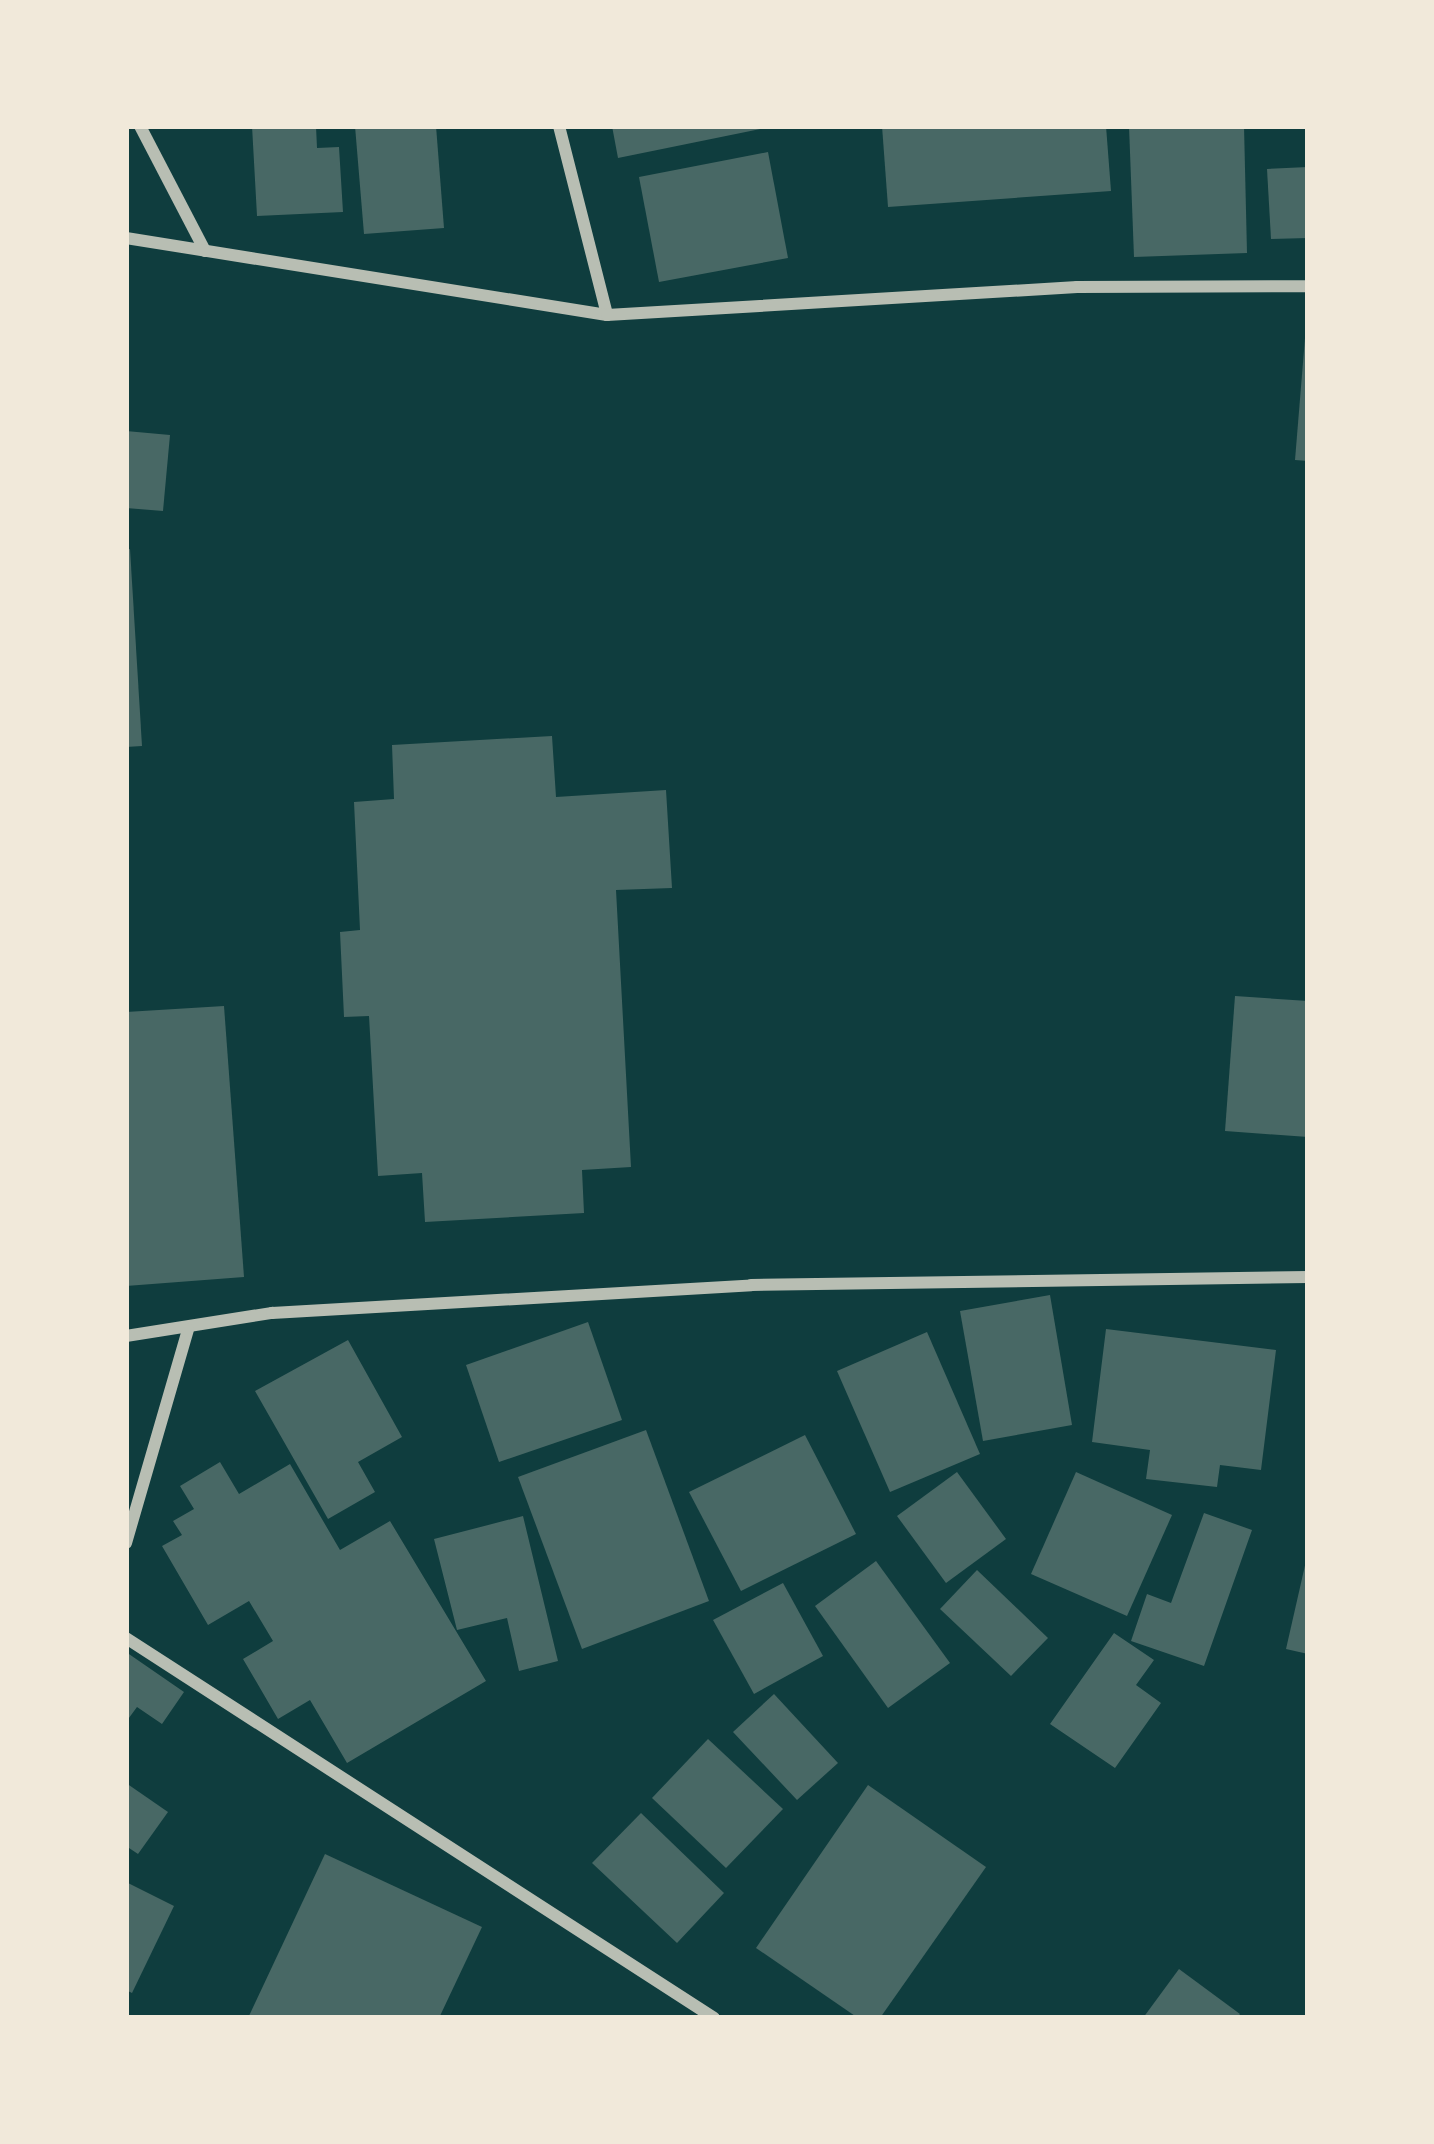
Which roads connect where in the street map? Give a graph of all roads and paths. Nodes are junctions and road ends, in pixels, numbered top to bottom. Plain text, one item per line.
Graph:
1 (140, 126) edge
2 (560, 126) edge
3 (126, 238) edge
4 (205, 251) junction
5 (1308, 286) edge
6 (607, 315) junction
7 (1308, 1277) edge
8 (188, 1330) junction
9 (126, 1336) edge
10 (126, 1543) edge
11 (126, 1637) edge
12 (714, 2018) edge

1 - 4 street
2 - 6 street
3 - 4 street
4 - 6 street
5 - 6 street
7 - 8 street
8 - 9 street
8 - 10 street
11 - 12 street

